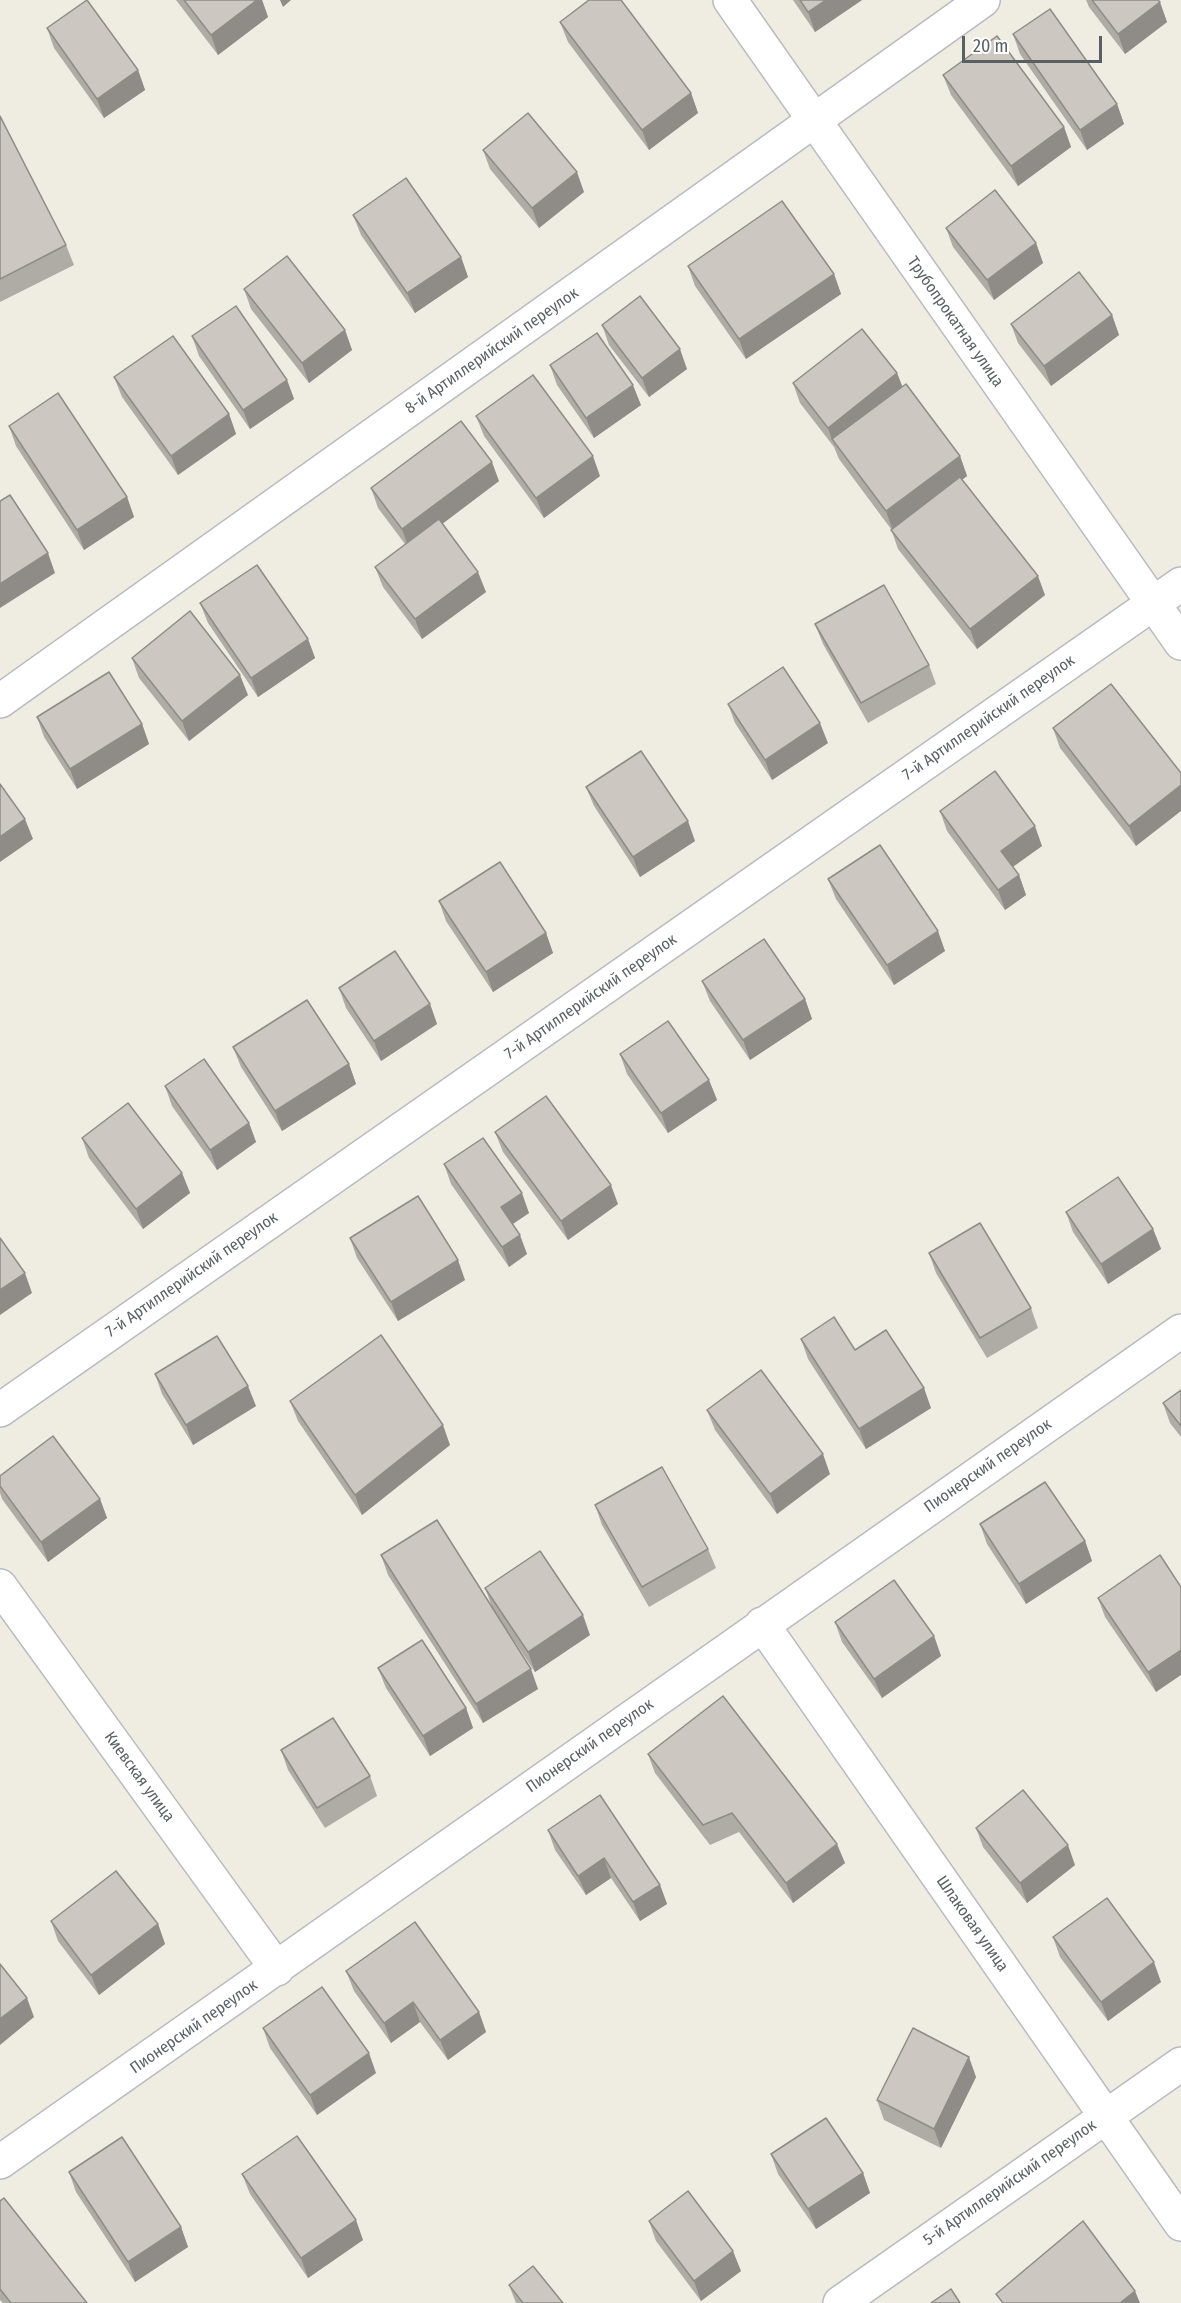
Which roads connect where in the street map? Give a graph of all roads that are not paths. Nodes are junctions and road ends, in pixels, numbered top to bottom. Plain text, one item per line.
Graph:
1 (730, 0) edge
2 (983, 0) edge
3 (814, 121) junction
4 (1181, 584) edge
5 (1153, 603) junction
6 (1181, 643) edge
7 (0, 701) edge
8 (1181, 1331) edge
9 (0, 1410) edge
10 (0, 1586) edge
11 (762, 1624) junction
12 (277, 1969) junction
13 (1181, 2064) edge
14 (1106, 2116) junction
15 (0, 2162) edge
16 (1181, 2224) edge
17 (840, 2303) edge

1 - 3 street, Трубопрокатная улица
2 - 3 street, 8-й Артиллерийский переулок
3 - 5 street, Трубопрокатная улица
3 - 7 street, 8-й Артиллерийский переулок
4 - 5 street, 7-й Артиллерийский переулок
5 - 6 street, Трубопрокатная улица
5 - 9 street, 7-й Артиллерийский переулок
8 - 11 street, Пионерский переулок
10 - 12 street, Киевская улица
11 - 12 street, Пионерский переулок
11 - 14 street, Шлаковая улица
12 - 15 street, Пионерский переулок
13 - 14 street, 5-й Артиллерийский переулок
14 - 16 street, Шлаковая улица
14 - 17 street, 5-й Артиллерийский переулок

